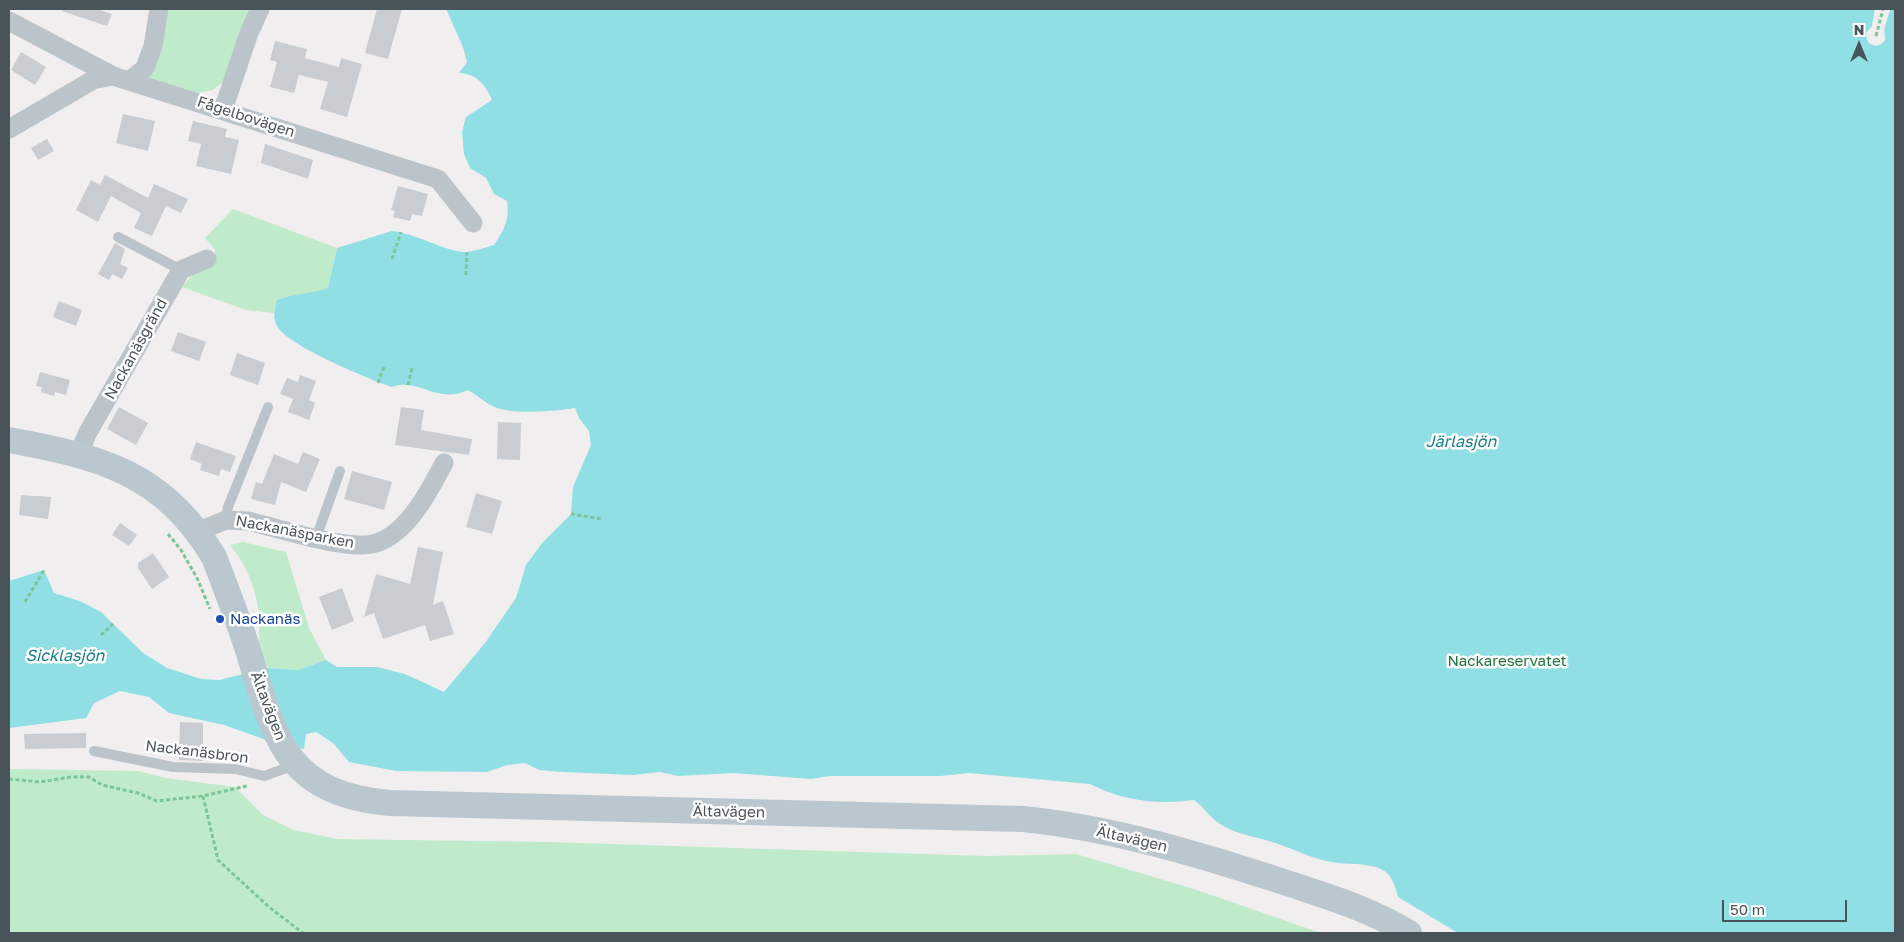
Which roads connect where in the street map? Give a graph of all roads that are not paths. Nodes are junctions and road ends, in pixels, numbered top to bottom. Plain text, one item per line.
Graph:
1 (159, 9) edge
2 (260, 9) edge
3 (9, 21) edge
4 (121, 78) junction
5 (224, 110) junction
6 (9, 129) edge
7 (473, 223) dead end
8 (118, 237) dead end
9 (207, 259) dead end
10 (181, 270) junction
11 (268, 407) dead end
12 (9, 440) edge
13 (79, 454) junction
14 (444, 463) dead end
15 (340, 472) dead end
16 (226, 520) junction
17 (199, 532) junction
18 (316, 538) junction
19 (94, 751) dead end
20 (293, 763) junction
21 (1409, 933) edge

1 - 4 street
2 - 5 street
3 - 4 street, Fågelbovägen
4 - 5 street, Fågelbovägen
4 - 6 street
5 - 7 street, Fågelbovägen
8 - 10 lane
9 - 10 street
10 - 13 street, Nackanäsgränd
11 - 16 lane
12 - 13 main road, Ältavägen
13 - 17 main road, Ältavägen
14 - 18 street, Nackanäsparken
15 - 18 lane
16 - 17 street, Nackanäsparken
16 - 18 street, Nackanäsparken
17 - 20 main road, Ältavägen
19 - 20 lane, Nackanäsbron
20 - 21 main road, Ältavägen

